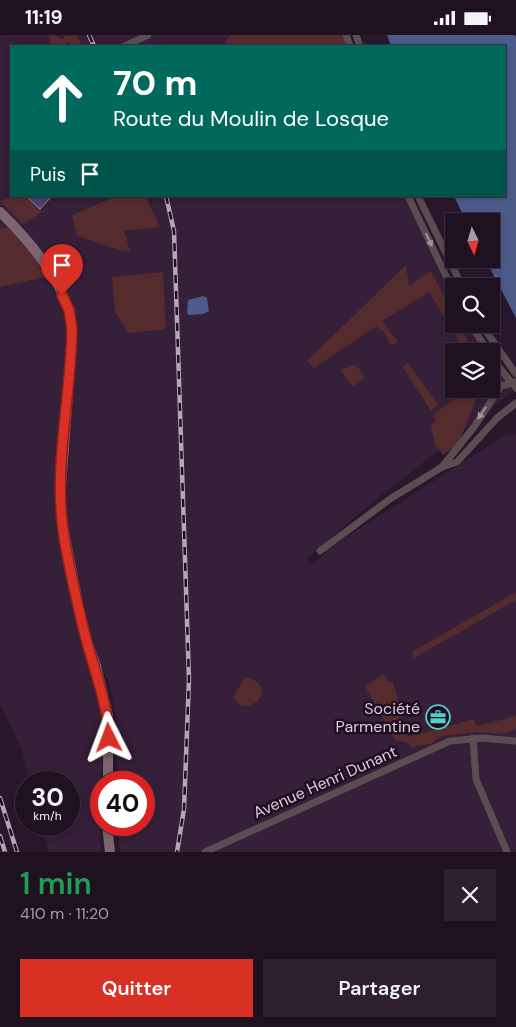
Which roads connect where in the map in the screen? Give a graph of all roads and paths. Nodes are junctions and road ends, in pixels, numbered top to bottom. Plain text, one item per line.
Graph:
1 (148, 35) edge
2 (127, 45) edge
3 (408, 197) edge
4 (418, 197) edge
5 (0, 212) edge
6 (447, 278) edge
7 (458, 278) edge
8 (487, 333) edge
9 (500, 368) edge
10 (516, 374) edge
11 (500, 376) edge
12 (514, 384) edge
13 (501, 386) junction
14 (516, 403) edge
15 (442, 467) junction
16 (320, 551) dead end
17 (473, 738) junction
18 (516, 741) edge
19 (108, 771) edge
20 (108, 836) edge
21 (110, 852) edge
22 (205, 852) edge
23 (507, 852) edge

1 - 2 street
3 -> 6 street
4 - 7 street
5 - 19 street
8 - 10 street
9 - 12 street
11 - 13 street
12 - 13 street
13 -> 15 street
14 - 15 street
15 - 16 street
17 - 18 street, Avenue Henri Dunant
17 - 22 street, Avenue Henri Dunant
17 - 23 street
20 - 21 street

